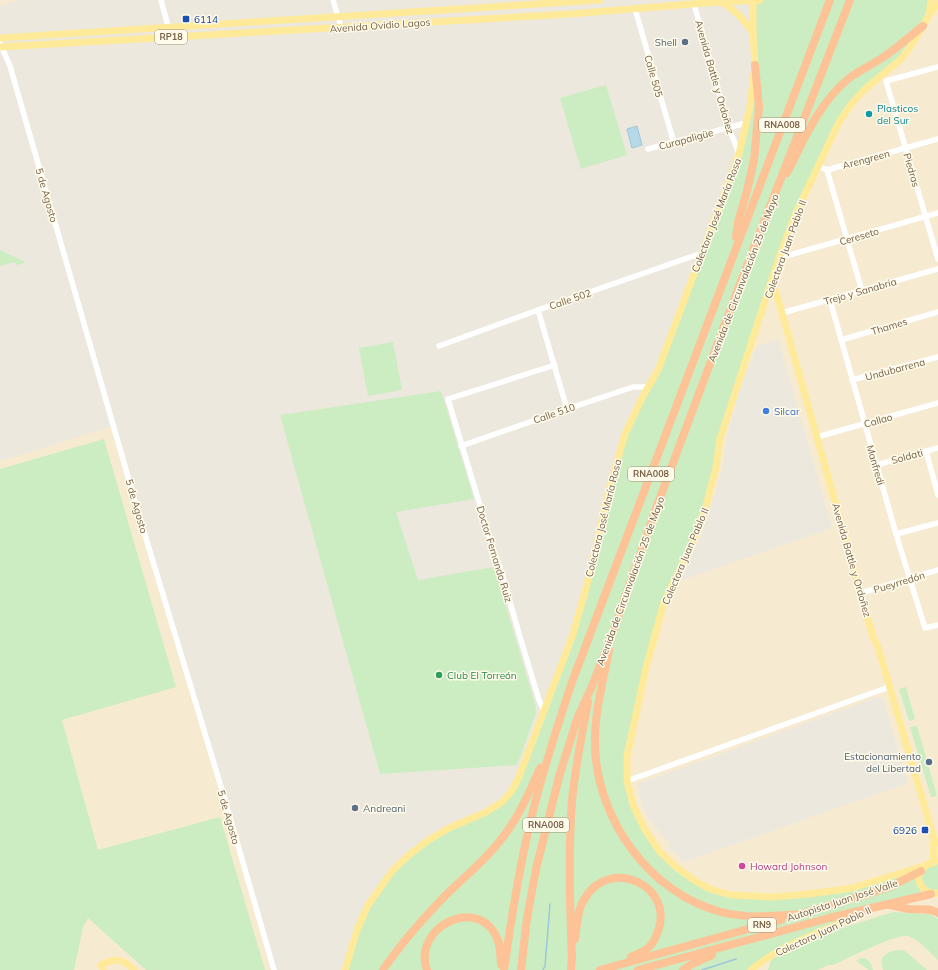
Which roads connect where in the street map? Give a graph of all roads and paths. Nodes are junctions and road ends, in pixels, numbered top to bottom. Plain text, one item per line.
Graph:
1 (161, 0) edge
2 (333, 0) edge
3 (600, 0) edge
4 (753, 0) edge
5 (760, 0) edge
6 (830, 0) edge
7 (850, 0) edge
8 (931, 0) edge
9 (693, 2) edge
10 (721, 2) junction
11 (938, 3) edge
12 (635, 9) junction
13 (929, 15) junction
14 (338, 17) junction
15 (923, 26) junction
16 (341, 27) junction
17 (169, 28) junction
18 (753, 33) junction
19 (171, 37) junction
20 (0, 38) edge
21 (1, 46) edge
22 (755, 65) junction
23 (938, 67) edge
24 (883, 78) junction
25 (746, 123) junction
26 (728, 128) junction
27 (938, 139) edge
28 (674, 142) junction
29 (906, 148) junction
30 (648, 149) dead end
31 (739, 154) junction
32 (818, 166) junction
33 (826, 170) junction
34 (938, 213) edge
35 (766, 217) junction
36 (926, 217) junction
37 (846, 240) junction
38 (734, 251) junction
39 (702, 253) junction
40 (779, 258) junction
41 (938, 259) edge
42 (938, 269) edge
43 (772, 280) junction
44 (862, 291) junction
45 (830, 300) junction
46 (538, 310) junction
47 (938, 312) edge
48 (782, 313) junction
49 (841, 340) junction
50 (439, 346) dead end
51 (938, 357) edge
52 (555, 365) junction
53 (852, 380) junction
54 (648, 387) junction
55 (938, 403) edge
56 (567, 408) junction
57 (864, 424) junction
58 (817, 437) junction
59 (461, 446) junction
60 (938, 448) edge
61 (926, 451) junction
62 (876, 465) junction
63 (938, 495) edge
64 (938, 523) edge
65 (896, 534) junction
66 (938, 570) edge
67 (909, 578) junction
68 (861, 593) junction
69 (938, 625) edge
70 (612, 635) junction
71 (592, 686) junction
72 (889, 686) junction
73 (544, 710) junction
74 (551, 744) junction
75 (627, 780) junction
76 (936, 841) edge
77 (935, 862) edge
78 (922, 868) junction
79 (935, 895) edge
80 (886, 904) junction
81 (874, 906) junction
82 (938, 913) edge
83 (802, 914) junction
84 (746, 941) junction
85 (572, 959) junction
86 (603, 969) edge
87 (103, 970) edge
88 (134, 970) edge
89 (274, 970) edge
90 (345, 970) edge
91 (383, 970) edge
92 (427, 970) edge
93 (503, 970) edge
94 (521, 970) edge
95 (571, 970) edge
96 (638, 970) edge
97 (683, 970) edge
98 (752, 970) edge

1 - 17 street
2 - 14 street
3 - 14 main road, Avenida Ovidio Lagos / RP18
4 - 5 main road, Avenida Ovidio Lagos / RP18
4 - 10 main road, Avenida Ovidio Lagos / RP18
4 - 18 main road, Colectora José María Rosa
6 - 38 highway, Avenida de Circunvalación 25 de Mayo / RNA008
7 - 35 highway, Avenida de Circunvalación 25 de Mayo / RNA008
8 - 13 main road, Colectora Juan Pablo II
9 - 10 main road, Avenida Ovidio Lagos / RP18
9 - 12 main road, Avenida Ovidio Lagos / RP18
9 - 26 street, Avenida Battle y Ordoñez
10 - 18 main road
11 - 13 main road
12 - 16 main road, Avenida Ovidio Lagos / RP18
12 - 28 street, Calle 505
13 - 15 main road, Colectora Juan Pablo II
14 - 16 street
14 - 17 main road, Avenida Ovidio Lagos / RP18
15 - 24 main road, Colectora Juan Pablo II
15 - 35 highway
16 - 19 main road, Avenida Ovidio Lagos / RP18
17 - 19 street
17 - 20 main road, Avenida Ovidio Lagos / RP18
18 - 22 main road, Colectora José María Rosa
19 - 21 main road, Avenida Ovidio Lagos / RP18
21 - 89 street, 5 de Agosto
22 - 25 main road, Colectora José María Rosa
22 - 38 highway
23 - 24 street
24 - 29 street, Piedras
24 - 32 main road, Colectora Juan Pablo II
25 - 26 street, Curapaligüe
25 - 31 main road, Colectora José María Rosa
26 - 28 street, Curapaligüe
26 - 31 street, Avenida Battle y Ordoñez
27 - 29 street, Arengreen
28 - 30 street, Curapaligüe
29 - 33 street, Arengreen
29 - 36 street, Piedras
31 - 39 main road, Colectora José María Rosa
32 - 33 street
32 - 40 main road, Colectora Juan Pablo II
33 - 37 street
34 - 36 street, Cereseto
35 - 70 highway, Avenida de Circunvalación 25 de Mayo / RNA008
36 - 37 street, Cereseto
36 - 41 street, Piedras
37 - 40 street, Cereseto
37 - 44 street
38 - 74 highway, Avenida de Circunvalación 25 de Mayo / RNA008
39 - 46 street, Calle 502
39 - 54 main road, Colectora José María Rosa
40 - 43 main road, Colectora Juan Pablo II
42 - 44 street, Trejo y Sanabria
43 - 48 main road, Avenida Battle y Ordoñez
43 - 75 main road, Colectora Juan Pablo II
44 - 45 street, Trejo y Sanabria
45 - 48 street, Trejo y Sanabria
45 - 49 street, Manfredi
46 - 50 street, Calle 502
46 - 52 street
47 - 49 street, Thames
48 - 58 main road, Avenida Battle y Ordoñez
49 - 53 street, Manfredi
51 - 53 street, Undubarrena
52 - 56 street
52 - 59 street, Doctor Fernando Ruiz
53 - 57 street, Manfredi
54 - 56 street, Calle 510
54 - 73 main road, Colectora José María Rosa
55 - 57 street, Callao
56 - 59 street, Calle 510
57 - 58 street, Callao
57 - 62 street, Manfredi
58 - 68 main road, Avenida Battle y Ordoñez
59 - 73 street, Doctor Fernando Ruiz
60 - 61 street, Soldati
61 - 62 street, Soldati
61 - 63 street
62 - 65 street, Manfredi
64 - 65 street
65 - 67 street, Manfredi
66 - 67 street, Pueyrredón
67 - 68 street, Pueyrredón
67 - 69 street, Manfredi
68 - 72 main road, Avenida Battle y Ordoñez
70 - 71 highway, Avenida de Circunvalación 25 de Mayo / RNA008
70 - 83 highway
71 - 85 highway
71 - 94 highway, Avenida de Circunvalación 25 de Mayo / RNA008
72 - 75 street
72 - 76 main road, Avenida Battle y Ordoñez
73 - 90 main road, Colectora José María Rosa
74 - 91 highway
74 - 93 highway, Avenida de Circunvalación 25 de Mayo / RNA008
75 - 78 main road, Colectora Juan Pablo II
76 - 77 main road, Avenida Battle y Ordoñez
77 - 78 main road, Colectora Juan Pablo II
78 - 79 main road
78 - 83 highway, Autopista Juan José Valle / RN9
79 - 80 highway, Autopista Juan José Valle / RN9
80 - 81 highway, Autopista Juan José Valle / RN9
80 - 82 highway
81 - 84 highway, Autopista Juan José Valle / RN9
81 - 98 main road, Colectora Juan Pablo II
83 - 86 highway, Autopista Juan José Valle / RN9
84 - 96 highway, Autopista Juan José Valle / RN9
84 - 97 highway
85 - 86 highway
85 - 95 highway
87 - 88 main road
92 - 93 highway

